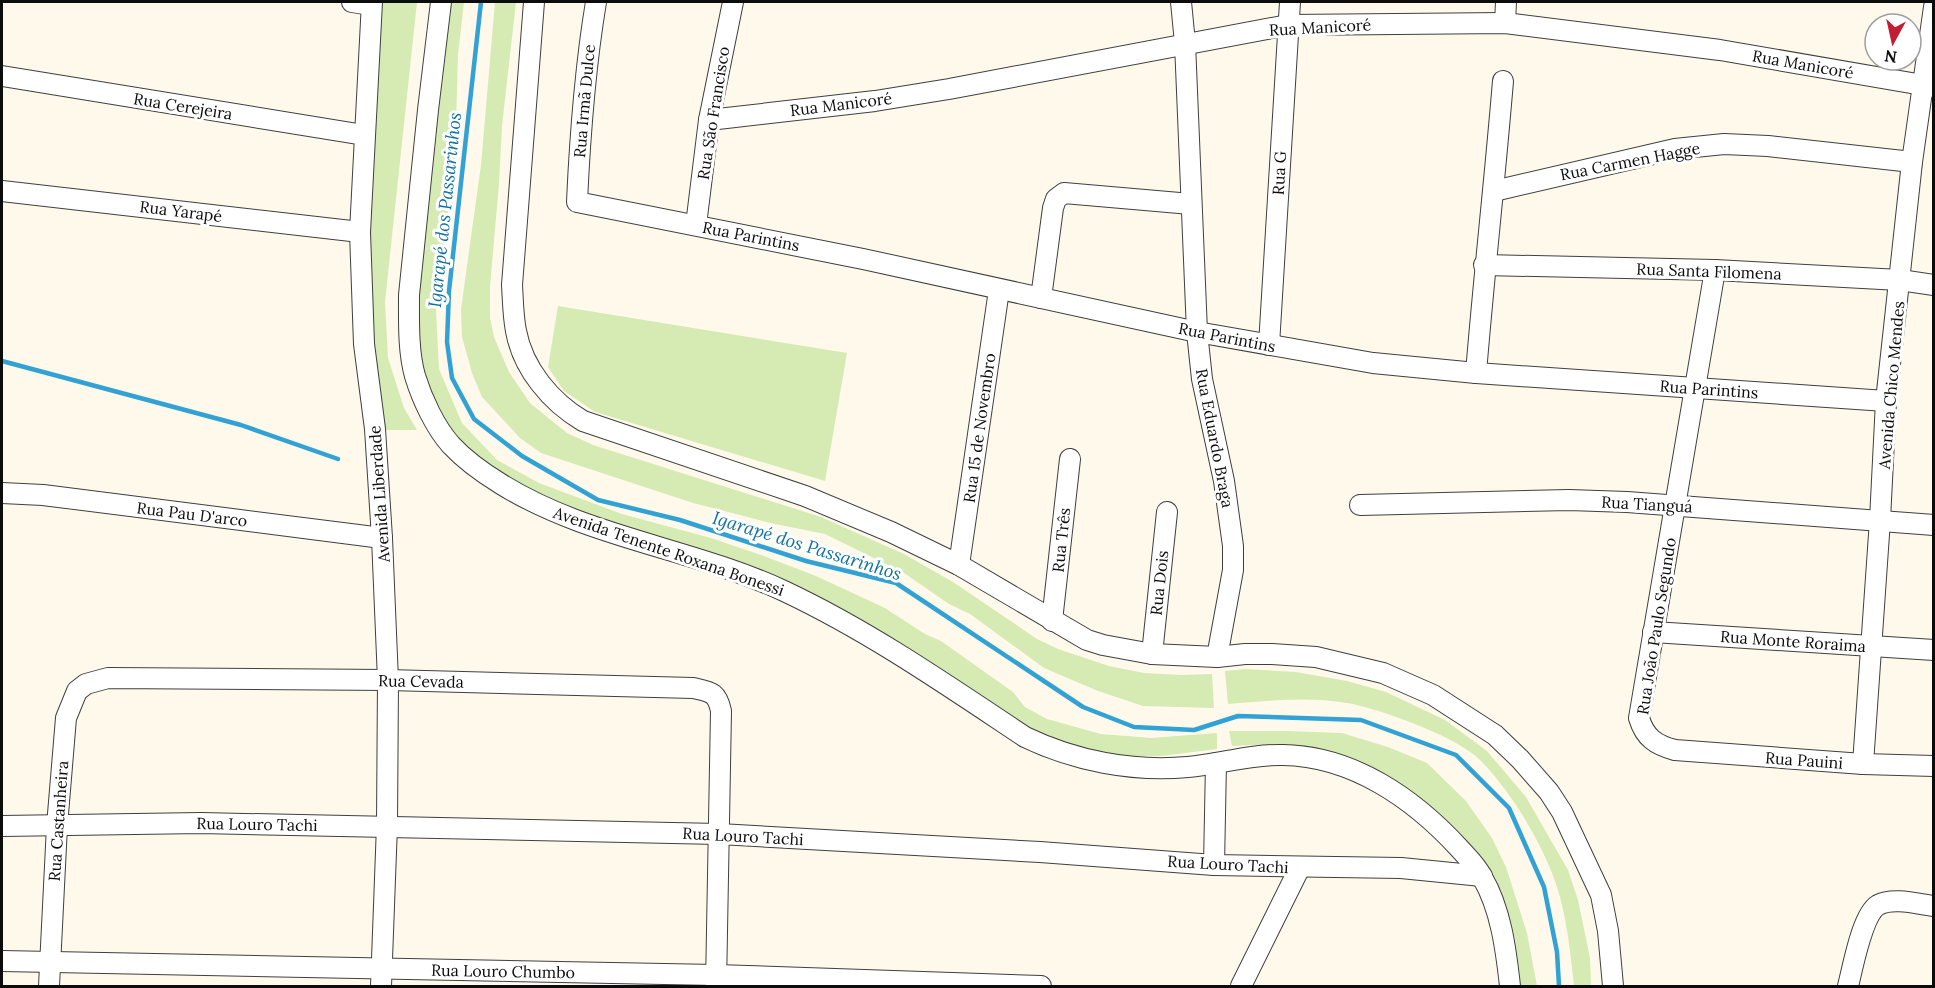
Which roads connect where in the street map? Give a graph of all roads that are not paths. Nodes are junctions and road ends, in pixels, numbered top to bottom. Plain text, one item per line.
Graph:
1 (352, 2) edge
2 (441, 2) edge
3 (534, 2) edge
4 (596, 2) edge
5 (733, 2) edge
6 (1181, 2) edge
7 (1290, 2) edge
8 (1506, 2) edge
9 (372, 3) edge
10 (1934, 7) edge
11 (1505, 23) junction
12 (1288, 25) junction
13 (1185, 43) junction
14 (2, 76) edge
15 (1503, 81) dead end
16 (1928, 86) edge
17 (709, 120) junction
18 (364, 135) junction
19 (1912, 162) junction
20 (2, 191) edge
21 (1494, 191) junction
22 (577, 202) joint
23 (1191, 204) junction
24 (696, 225) junction
25 (360, 232) junction
26 (1484, 265) junction
27 (1715, 270) junction
28 (1900, 280) junction
29 (1934, 285) edge
30 (999, 290) junction
31 (1041, 298) junction
32 (1197, 332) junction
33 (1269, 345) junction
34 (1476, 373) junction
35 (1695, 389) junction
36 (1886, 401) junction
37 (1070, 459) dead end
38 (2, 494) edge
39 (1676, 504) junction
40 (1360, 506) dead end
41 (1167, 512) dead end
42 (1880, 520) junction
43 (1934, 525) edge
44 (382, 538) junction
45 (959, 565) junction
46 (1052, 621) junction
47 (1653, 632) junction
48 (1872, 646) junction
49 (1934, 650) edge
50 (1152, 654) junction
51 (1217, 657) junction
52 (108, 678) joint
53 (388, 680) junction
54 (1675, 750) joint
55 (1216, 763) junction
56 (1863, 764) junction
57 (1934, 766) edge
58 (387, 825) junction
59 (2, 826) edge
60 (57, 826) junction
61 (719, 834) junction
62 (1214, 865) junction
63 (1300, 867) junction
64 (1482, 876) junction
65 (1934, 906) edge
66 (2, 961) edge
67 (49, 963) junction
68 (382, 978) edge
69 (716, 981) edge
70 (49, 987) edge
71 (1041, 987) edge
72 (1241, 987) edge
73 (1510, 987) edge
74 (1612, 987) edge
75 (1848, 987) edge

1 - 9 street
2 - 55 street, Avenida Tenente Roxana Bonessi
3 - 45 street
4 - 22 street, Rua Irmã Dulce
5 - 17 street, Rua São Francisco
6 - 13 street, Rua Eduardo Braga
7 - 12 street, Rua G
8 - 11 street
9 - 18 street, Avenida Liberdade
10 - 16 street, Avenida Chico Mendes
11 - 12 street, Rua Manicoré
11 - 16 street, Rua Manicoré
12 - 13 street, Rua Manicoré
12 - 33 street, Rua G
13 - 17 street, Rua Manicoré
13 - 23 street, Rua Eduardo Braga
14 - 18 street, Rua Cerejeira
15 - 21 street
16 - 19 street, Avenida Chico Mendes
17 - 24 street, Rua São Francisco
18 - 25 street, Avenida Liberdade
19 - 21 street, Rua Carmen Hagge
19 - 28 street, Avenida Chico Mendes
20 - 25 street, Rua Yarapé
21 - 26 street
22 - 24 street, Rua Parintins
23 - 31 street
23 - 32 street, Rua Eduardo Braga
24 - 30 street, Rua Parintins
25 - 44 street, Avenida Liberdade
26 - 27 street, Rua Santa Filomena
26 - 34 street
27 - 28 street, Rua Santa Filomena
27 - 35 street, Rua João Paulo Segundo
28 - 29 street, Rua Santa Filomena
28 - 36 street, Avenida Chico Mendes
30 - 31 street, Rua Parintins
30 - 45 street, Rua 15 de Novembro
31 - 32 street, Rua Parintins
32 - 33 street, Rua Parintins
32 - 51 street, Rua Eduardo Braga
33 - 34 street, Rua Parintins
34 - 35 street, Rua Parintins
35 - 36 street, Rua Parintins
35 - 39 street, Rua João Paulo Segundo
36 - 42 street, Avenida Chico Mendes
37 - 46 street, Rua Três
38 - 44 street, Rua Pau D'arco
39 - 40 street, Rua Tianguá
39 - 42 street, Rua Tianguá
39 - 47 street, Rua João Paulo Segundo
41 - 50 street, Rua Dois
42 - 43 street, Rua Tianguá
42 - 48 street, Avenida Chico Mendes
44 - 53 street, Avenida Liberdade
45 - 46 street
46 - 50 street
47 - 48 street, Rua Monte Roraima
47 - 54 street, Rua João Paulo Segundo
48 - 49 street, Rua Monte Roraima
48 - 56 street, Avenida Chico Mendes
50 - 51 street
51 - 74 street
52 - 53 street, Rua Cevada
52 - 60 street, Rua Castanheira
53 - 58 street, Avenida Liberdade
53 - 61 street, Rua Cevada
54 - 56 street, Rua Pauini
55 - 62 street
55 - 64 street, Avenida Tenente Roxana Bonessi
56 - 57 street, Rua Pauini
58 - 60 street, Rua Louro Tachi
58 - 61 street, Rua Louro Tachi
58 - 68 street, Avenida Liberdade
59 - 60 street, Rua Louro Tachi
60 - 67 street, Rua Castanheira
61 - 62 street, Rua Louro Tachi
61 - 69 street
62 - 63 street, Rua Louro Tachi
63 - 64 street, Rua Louro Tachi
63 - 72 street
64 - 73 street, Avenida Tenente Roxana Bonessi
65 - 75 street
66 - 67 street, Rua Louro Chumbo
67 - 68 street, Rua Louro Chumbo
67 - 70 street, Rua Castanheira
68 - 69 street, Rua Louro Chumbo
69 - 71 street, Rua Louro Chumbo

